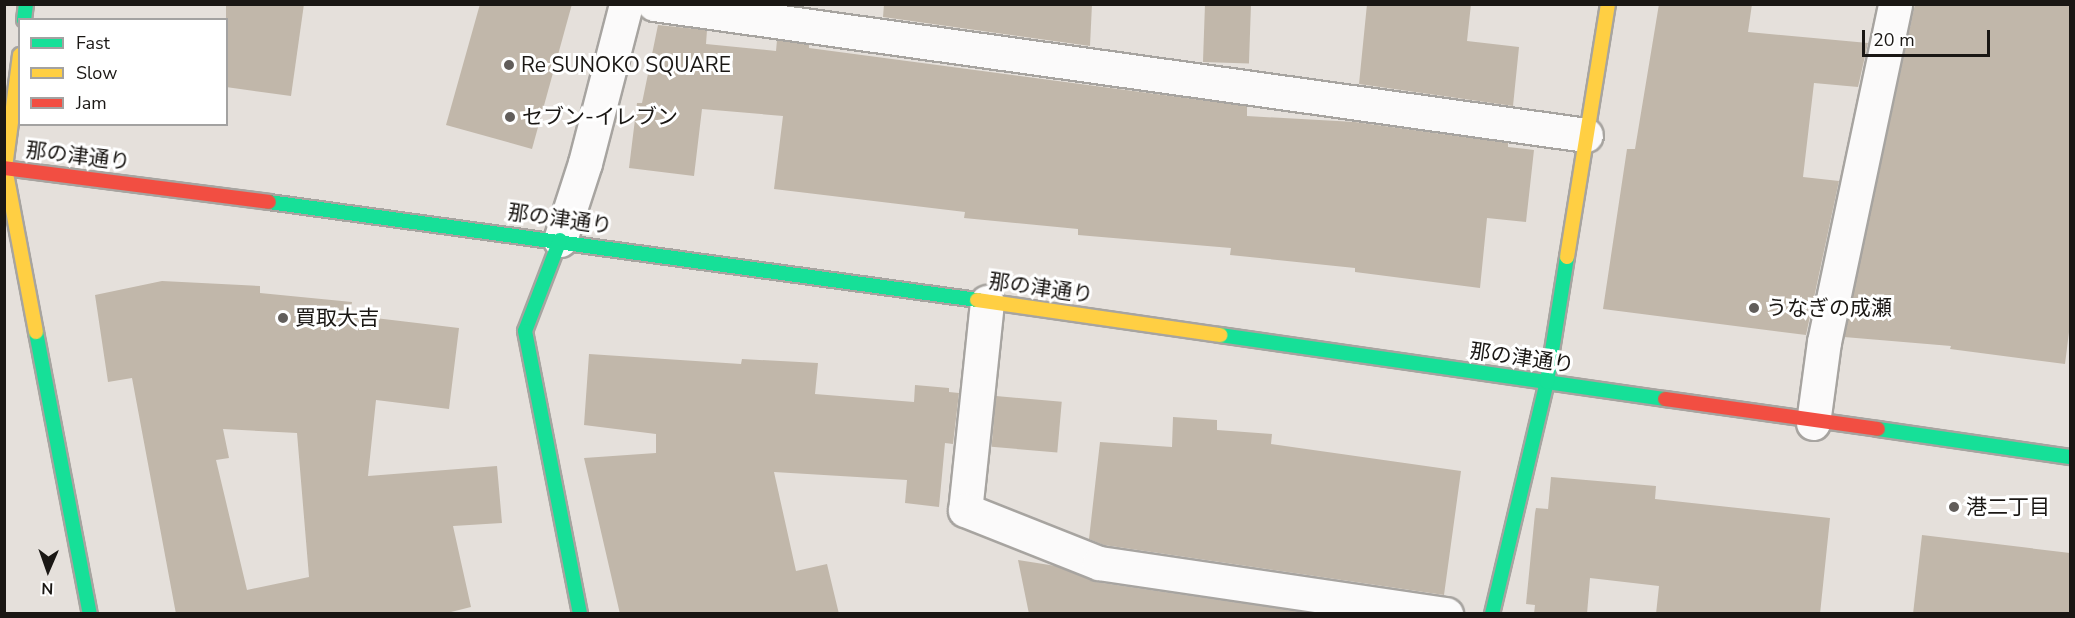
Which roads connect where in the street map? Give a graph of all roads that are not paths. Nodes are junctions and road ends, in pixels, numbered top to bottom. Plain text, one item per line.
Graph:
1 (626, 4) edge
2 (654, 4) edge
3 (1608, 4) edge
4 (1895, 4) edge
5 (18, 70) edge
6 (1586, 135) junction
7 (5, 168) edge
8 (560, 240) junction
9 (987, 302) junction
10 (1547, 382) junction
11 (1813, 423) junction
12 (2070, 457) edge
13 (90, 614) edge
14 (580, 614) edge
15 (1446, 614) edge
16 (1492, 614) edge

1 - 8 street
2 - 6 street
3 - 6 street
4 - 11 street
5 - 7 street
6 - 10 street
7 - 8 street, 那の津通り
7 - 13 street
8 - 9 street, 那の津通り
8 - 14 street
9 - 10 street, 那の津通り
9 - 15 street
10 - 11 street, 那の津通り
10 - 16 street
11 - 12 street, 那の津通り

